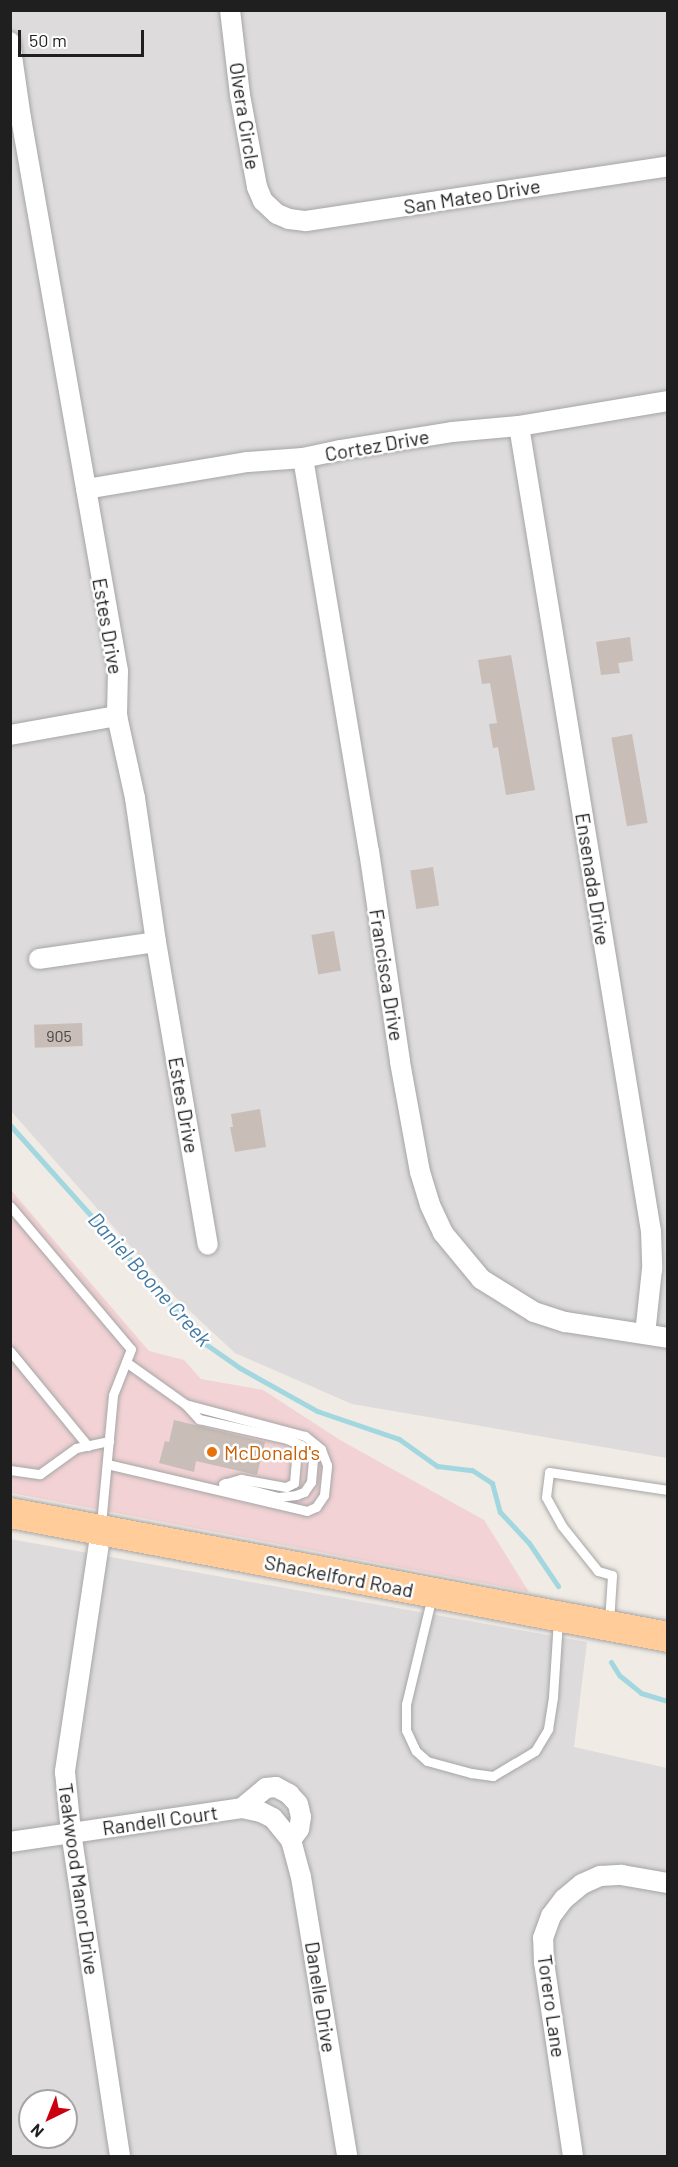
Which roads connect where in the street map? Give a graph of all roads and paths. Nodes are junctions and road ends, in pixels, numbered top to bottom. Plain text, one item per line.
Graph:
1 (230, 10) edge
2 (10, 42) edge
3 (16, 119) edge
4 (668, 166) edge
5 (277, 214) joint
6 (668, 401) edge
7 (519, 426) junction
8 (303, 458) junction
9 (86, 489) junction
10 (117, 716) junction
11 (10, 735) edge
12 (156, 942) junction
13 (39, 958) dead end
14 (10, 1206) edge
15 (208, 1245) dead end
16 (645, 1334) junction
17 (668, 1338) edge
18 (10, 1351) edge
19 (126, 1362) junction
20 (185, 1404) junction
21 (287, 1439) junction
22 (109, 1442) junction
23 (88, 1446) junction
24 (107, 1464) junction
25 (10, 1470) edge
26 (225, 1483) junction
27 (213, 1490) junction
28 (668, 1490) edge
29 (10, 1514) edge
30 (100, 1530) junction
31 (432, 1593) junction
32 (558, 1617) junction
33 (609, 1626) junction
34 (668, 1636) edge
35 (242, 1808) junction
36 (273, 1818) joint
37 (70, 1832) junction
38 (291, 1840) junction
39 (10, 1842) edge
40 (668, 1883) edge
41 (120, 2157) edge
42 (347, 2157) edge
43 (573, 2157) edge

1 - 5 street, Olvera Circle
2 - 3 street, Estes Drive
3 - 9 street, Estes Drive
4 - 5 street, San Mateo Drive
6 - 7 street, Cortez Drive
7 - 8 street, Cortez Drive
7 - 16 street, Ensenada Drive
8 - 9 street, Cortez Drive
8 - 16 street, Francisca Drive
9 - 10 street, Estes Drive
10 - 11 street
10 - 12 street, Estes Drive
12 - 13 street
12 - 15 street, Estes Drive
14 - 19 lane
16 - 17 street, Francisca Drive
18 - 23 lane
19 - 20 lane
19 - 22 lane
20 - 21 lane
20 - 27 lane
21 - 26 lane
21 - 26 lane
22 - 23 lane
22 - 24 lane
23 - 25 lane
24 - 27 lane
24 - 30 lane
26 - 27 lane
28 - 33 lane
29 - 30 main road, Shackelford Road
30 - 31 main road, Shackelford Road
30 - 37 street, Teakwood Manor Drive
31 - 32 main road, Shackelford Road
31 - 32 lane
32 - 33 main road, Shackelford Road
33 - 34 main road, Shackelford Road
35 - 36 street, Randell Court
35 - 37 street, Randell Court
35 - 38 street
36 - 38 street, Danelle Drive
37 - 39 street, Randell Court
37 - 41 street, Teakwood Manor Drive
38 - 42 street, Danelle Drive
40 - 43 street, Torero Lane

